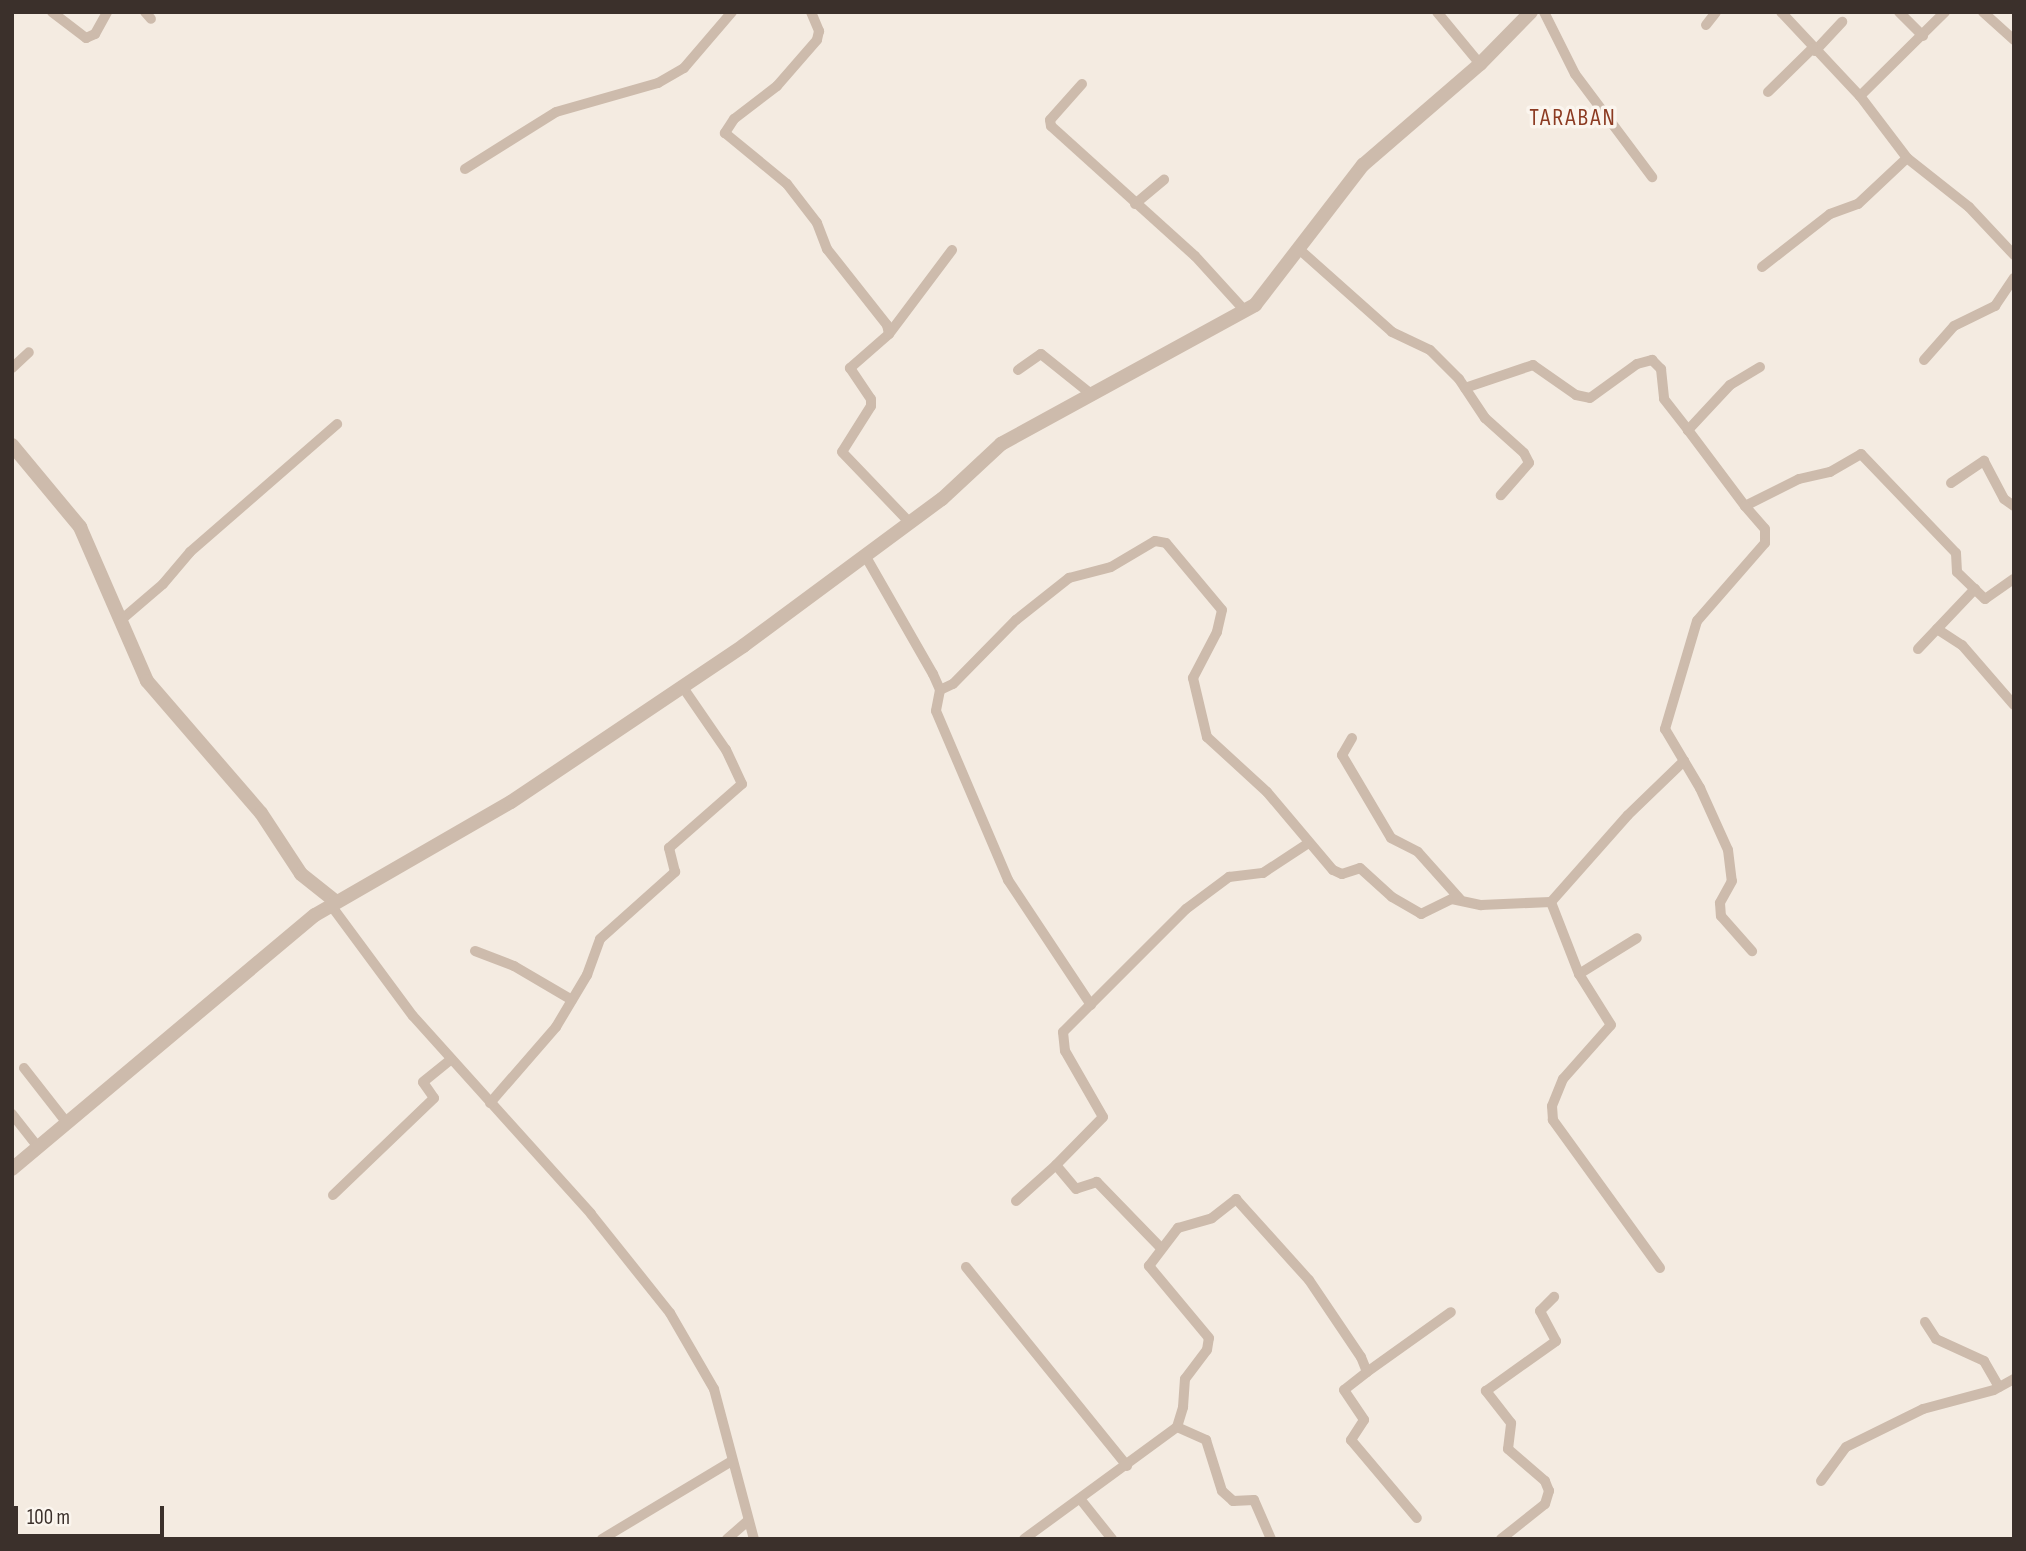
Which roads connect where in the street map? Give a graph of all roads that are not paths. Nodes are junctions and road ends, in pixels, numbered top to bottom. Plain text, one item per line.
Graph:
1 (52, 12) edge
2 (107, 12) edge
3 (732, 12) edge
4 (811, 12) edge
5 (1437, 12) edge
6 (1531, 12) edge
7 (1545, 12) edge
8 (1716, 12) edge
9 (1781, 12) edge
10 (1899, 12) edge
11 (1945, 12) edge
12 (1983, 12) edge
13 (1842, 22) dead end
14 (1706, 25) dead end
15 (1923, 36) junction
16 (2014, 40) edge
17 (1814, 50) junction
18 (1480, 64) junction
19 (1082, 84) dead end
20 (1768, 92) dead end
21 (1860, 96) junction
22 (1908, 159) junction
23 (466, 169) dead end
24 (1652, 177) dead end
25 (1164, 180) dead end
26 (1135, 204) junction
27 (951, 250) dead end
28 (1300, 250) junction
29 (2014, 255) edge
30 (1762, 267) dead end
31 (2014, 278) edge
32 (1245, 312) junction
33 (889, 334) junction
34 (29, 352) dead end
35 (1924, 359) dead end
36 (1760, 367) dead end
37 (12, 368) edge
38 (1018, 370) dead end
39 (1465, 387) junction
40 (1091, 394) junction
41 (337, 424) dead end
42 (1688, 430) junction
43 (12, 445) edge
44 (1951, 483) dead end
45 (1501, 495) dead end
46 (1745, 506) junction
47 (2014, 506) edge
48 (910, 523) junction
49 (866, 558) junction
50 (2014, 579) edge
51 (1975, 589) junction
52 (121, 620) junction
53 (1937, 629) junction
54 (1918, 649) dead end
55 (682, 686) junction
56 (940, 690) junction
57 (2014, 705) edge
58 (1352, 738) dead end
59 (1684, 761) junction
60 (1307, 844) junction
61 (1460, 899) junction
62 (1551, 902) junction
63 (332, 903) junction
64 (1637, 938) dead end
65 (475, 951) dead end
66 (1752, 951) dead end
67 (1579, 974) junction
68 (572, 1000) junction
69 (1091, 1005) junction
70 (451, 1059) junction
71 (24, 1068) dead end
72 (490, 1103) junction
73 (12, 1114) edge
74 (68, 1123) junction
75 (38, 1147) junction
76 (1056, 1165) junction
77 (12, 1169) edge
78 (333, 1195) dead end
79 (1016, 1201) dead end
80 (1160, 1247) junction
81 (967, 1267) dead end
82 (1660, 1268) dead end
83 (1554, 1297) dead end
84 (1451, 1312) dead end
85 (1925, 1322) dead end
86 (1367, 1372) junction
87 (2014, 1379) edge
88 (1999, 1388) junction
89 (1177, 1427) junction
90 (732, 1461) junction
91 (1127, 1466) junction
92 (1821, 1481) dead end
93 (1081, 1500) junction
94 (1417, 1518) dead end
95 (748, 1521) junction
96 (602, 1539) edge
97 (727, 1539) edge
98 (754, 1539) edge
99 (1024, 1539) edge
100 (1112, 1539) edge
101 (1271, 1539) edge
102 (1502, 1539) edge

1 - 2 street
3 - 23 street
4 - 33 street
5 - 18 street
6 - 18 street
7 - 24 street
8 - 14 street
9 - 17 street
10 - 15 street
11 - 15 street
12 - 16 street
13 - 17 street
15 - 21 street
17 - 20 street
17 - 21 street
18 - 28 street
19 - 26 street
21 - 22 street
22 - 29 street
22 - 30 street
25 - 26 street
26 - 32 street
27 - 33 street
28 - 32 street
28 - 39 street
31 - 35 street
32 - 40 street
33 - 48 street
34 - 37 street
36 - 42 street
38 - 40 street
39 - 42 street
39 - 45 street
40 - 48 street
41 - 52 street
42 - 46 street
43 - 52 street
44 - 47 street
46 - 51 street
46 - 59 street
48 - 49 street
49 - 55 street
49 - 56 street
50 - 51 street
51 - 53 street
52 - 63 street
53 - 54 street
53 - 57 street
55 - 63 street
55 - 68 street
56 - 60 street
56 - 69 street
58 - 61 street
59 - 62 street
59 - 66 street
60 - 61 street
60 - 69 street
61 - 62 street
62 - 67 street
63 - 70 street
63 - 74 street
64 - 67 street
65 - 68 street
67 - 82 street
68 - 72 street
69 - 76 street
70 - 72 street
70 - 78 street
71 - 74 street
72 - 90 street
73 - 75 street
74 - 75 street
75 - 77 street
76 - 79 street
76 - 80 street
80 - 86 street
80 - 89 street
81 - 91 street
83 - 102 street
84 - 86 street
85 - 88 street
86 - 94 street
87 - 88 street
88 - 92 street
89 - 91 street
89 - 101 street
90 - 95 street
90 - 96 street
91 - 93 street
93 - 99 street
93 - 100 street
95 - 97 street
95 - 98 street

